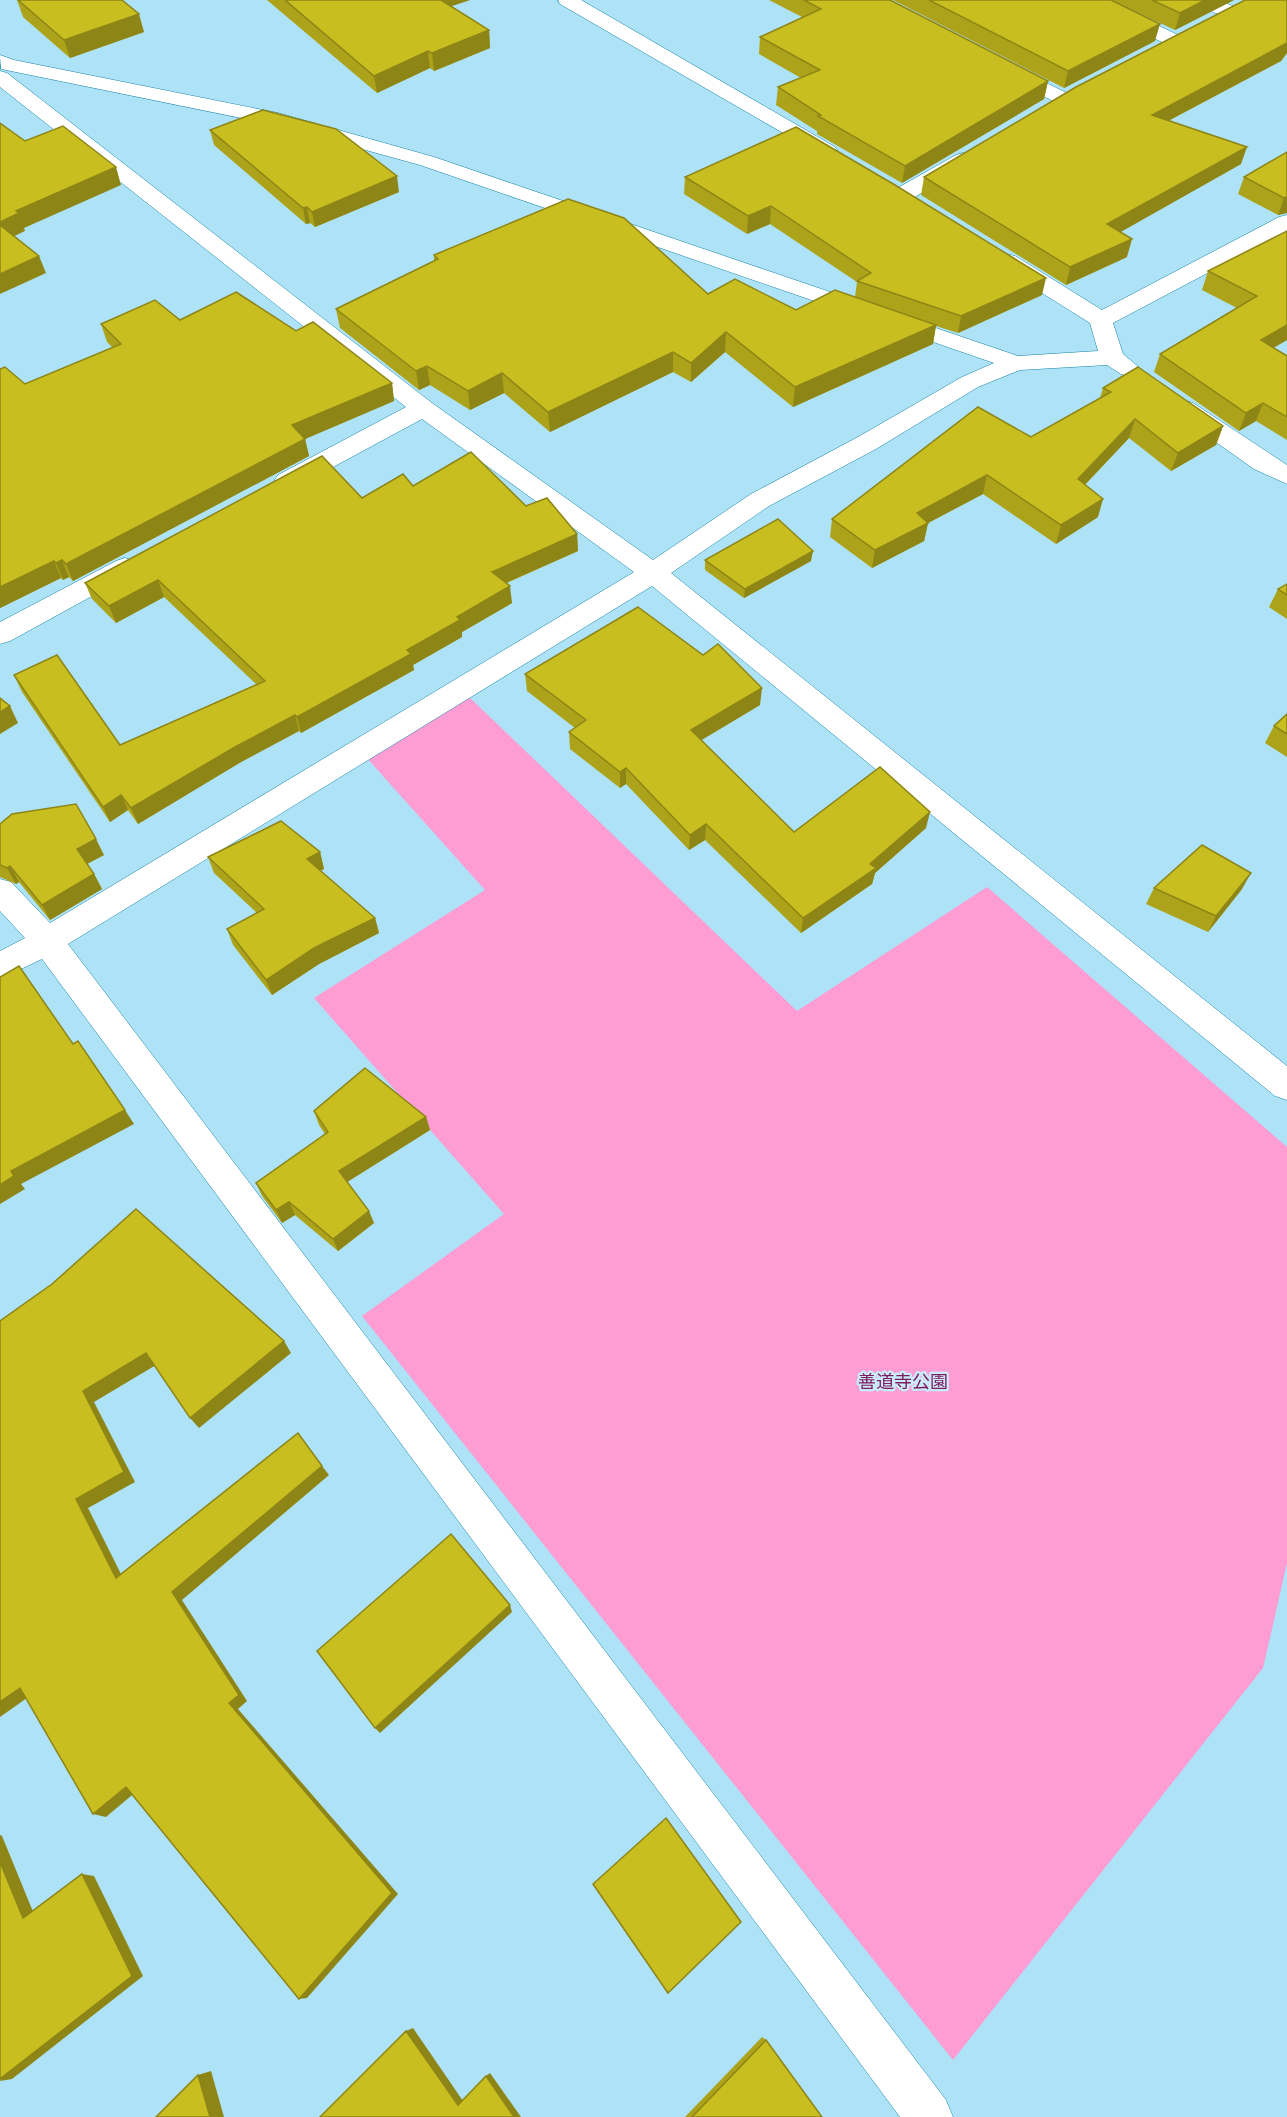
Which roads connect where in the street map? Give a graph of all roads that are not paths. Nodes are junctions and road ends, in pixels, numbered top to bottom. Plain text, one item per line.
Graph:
1 (567, 0) edge
2 (1091, 0) edge
3 (1206, 0) edge
4 (1211, 22) edge
5 (1193, 32) edge
6 (1175, 41) junction
7 (1155, 52) edge
8 (0, 61) edge
9 (990, 61) edge
10 (0, 77) edge
11 (1084, 88) edge
12 (1064, 99) junction
13 (1044, 111) edge
14 (983, 147) edge
15 (841, 159) edge
16 (882, 183) edge
17 (902, 195) junction
18 (922, 207) edge
19 (1287, 222) edge
20 (992, 251) edge
21 (1101, 320) junction
22 (1112, 357) junction
23 (1016, 363) junction
24 (423, 408) junction
25 (1287, 476) edge
26 (264, 493) edge
27 (148, 555) edge
28 (653, 573) junction
29 (0, 634) edge
30 (0, 891) edge
31 (47, 941) junction
32 (0, 966) edge
33 (1287, 1086) edge
34 (929, 2117) edge

1 - 15 street
2 - 6 street
3 - 4 street
5 - 6 street
6 - 7 street
8 - 23 street
9 - 12 street
10 - 24 street
11 - 12 street
12 - 13 street
14 - 17 street
16 - 17 street
17 - 18 street
19 - 21 street
20 - 21 street
21 - 22 street
22 - 23 street
22 - 25 street
23 - 28 street
24 - 26 street
24 - 28 street
27 - 29 street
28 - 31 street
28 - 33 street
30 - 31 street
31 - 32 street
31 - 34 street

